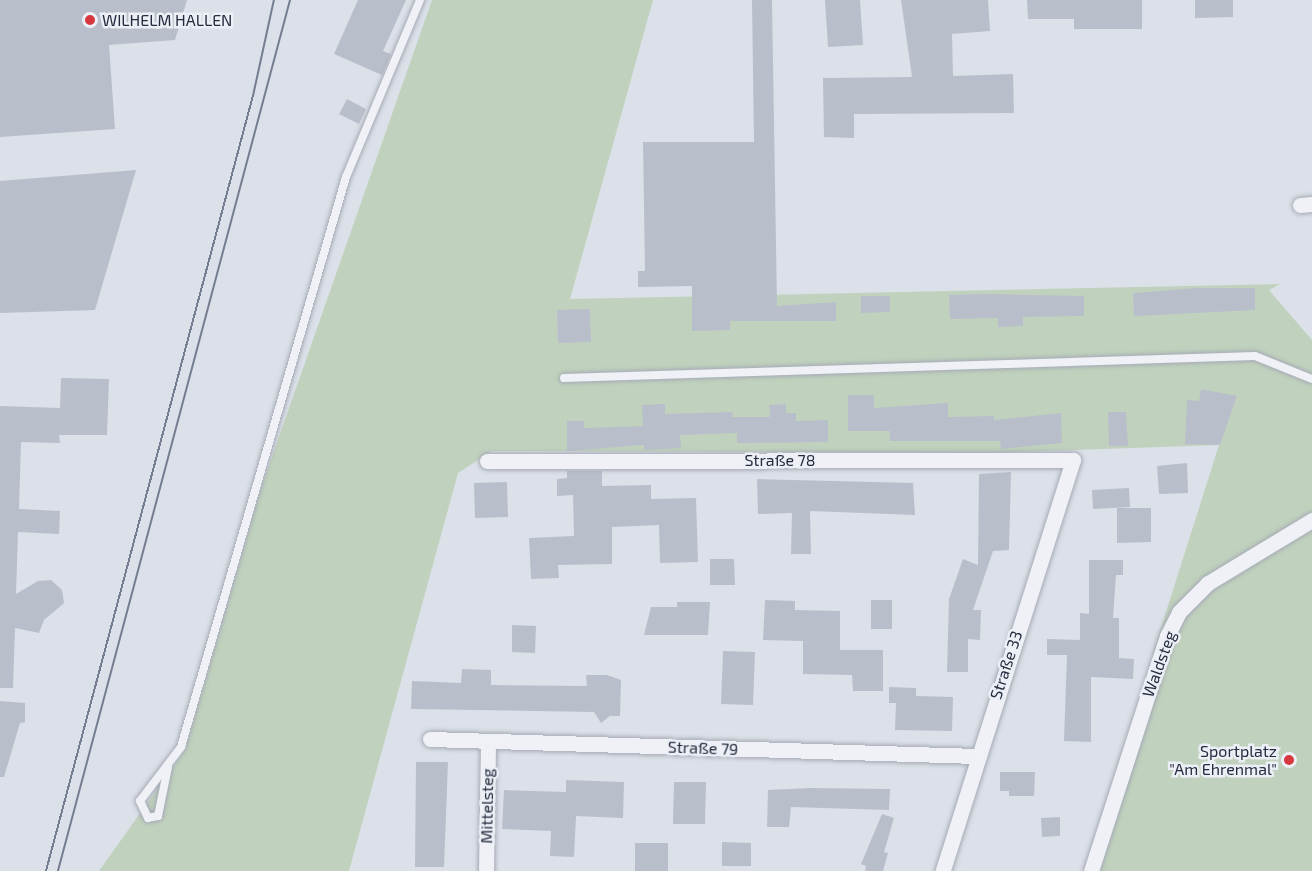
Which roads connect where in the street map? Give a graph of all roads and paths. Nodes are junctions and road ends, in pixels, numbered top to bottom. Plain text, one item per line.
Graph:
1 (420, 0) edge
2 (564, 378) dead end
3 (1312, 379) edge
4 (1073, 460) joint
5 (487, 461) dead end
6 (1312, 520) edge
7 (430, 739) dead end
8 (488, 741) junction
9 (976, 756) junction
10 (168, 767) junction
11 (486, 871) edge
12 (943, 871) edge
13 (1091, 871) edge

1 - 10 lane
2 - 3 lane
4 - 5 street, Straße 78
4 - 9 street, Straße 33
6 - 13 street, Waldsteg
7 - 8 street, Straße 79
8 - 9 street, Straße 79
8 - 11 street, Mittelsteg
9 - 12 street, Straße 33
10 - 10 lane

